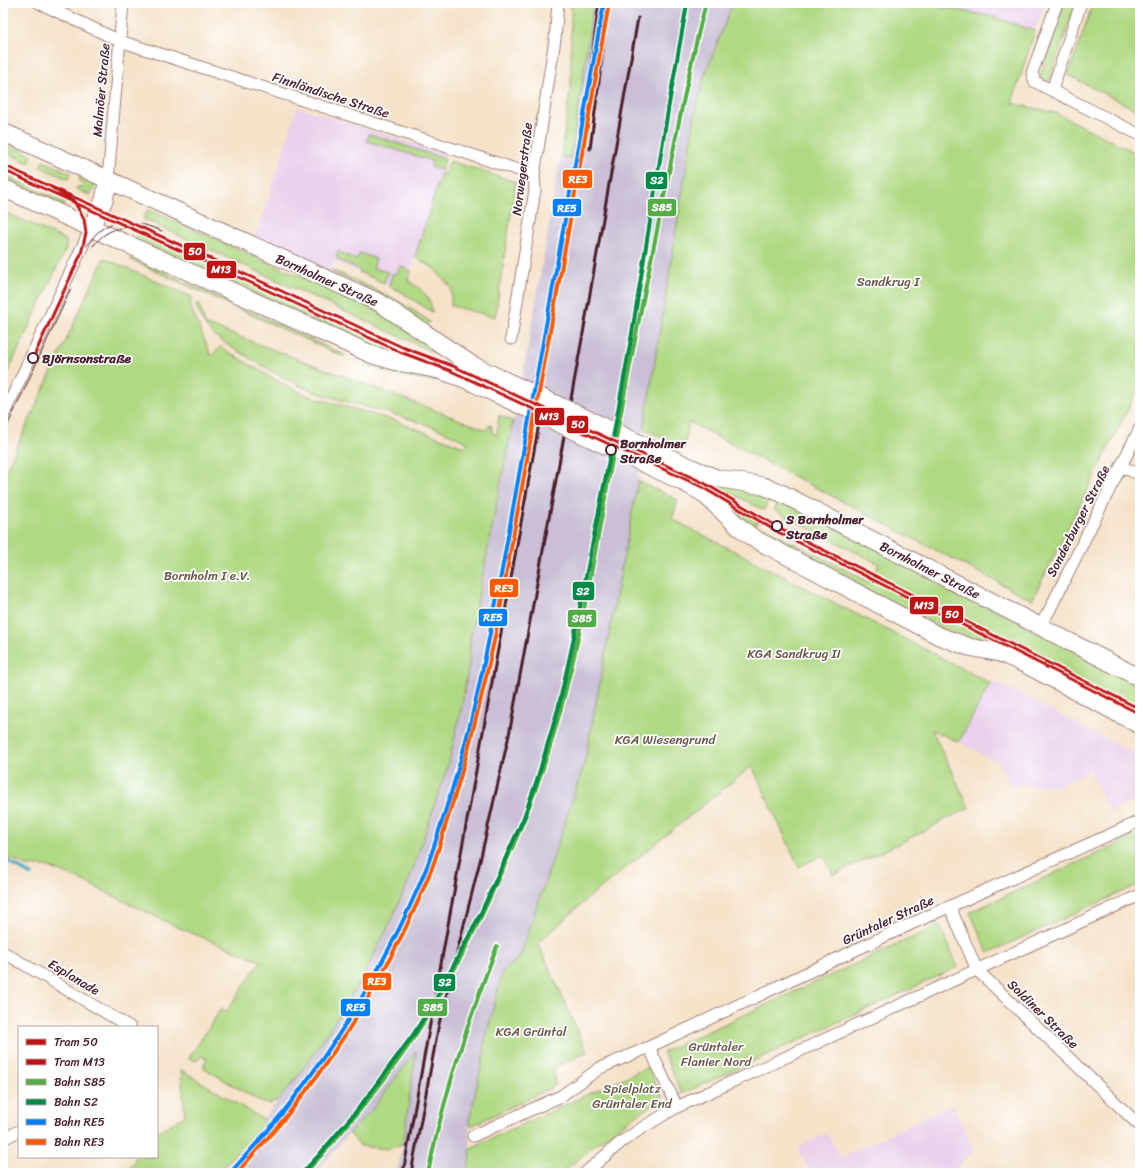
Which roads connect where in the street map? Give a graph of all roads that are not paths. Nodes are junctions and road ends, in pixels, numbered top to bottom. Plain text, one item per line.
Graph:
1 (39, 3) edge
2 (123, 3) edge
3 (558, 3) edge
4 (1057, 3) edge
5 (1081, 3) edge
6 (120, 41) junction
7 (1052, 90) junction
8 (3, 132) edge
9 (1140, 135) edge
10 (534, 175) junction
11 (108, 180) junction
12 (3, 188) edge
13 (91, 228) junction
14 (511, 339) dead end
15 (468, 372) junction
16 (3, 416) edge
17 (1140, 428) edge
18 (1121, 466) junction
19 (1140, 475) edge
20 (688, 476) junction
21 (1039, 626) junction
22 (1140, 678) edge
23 (1140, 725) edge
24 (1140, 821) edge
25 (1140, 896) edge
26 (950, 907) junction
27 (3, 952) edge
28 (977, 970) junction
29 (128, 1026) edge
30 (649, 1047) junction
31 (677, 1107) junction
32 (1140, 1126) edge
33 (18, 1132) edge
34 (473, 1136) dead end
35 (3, 1139) edge
36 (585, 1173) edge

1 - 6 street, Finnländische Straße
2 - 6 street, Malmöer Straße
3 - 10 street, Norwegerstraße
4 - 7 street
5 - 7 street
6 - 10 street, Finnländische Straße
6 - 11 street, Malmöer Straße
7 - 9 street
8 - 11 main road, Bornholmer Straße
10 - 14 street, Norwegerstraße
11 - 13 main road
11 - 15 main road, Bornholmer Straße
12 - 13 main road, Bornholmer Straße
13 - 15 main road, Bornholmer Straße
13 - 16 street
15 - 20 main road, Bornholmer Straße, bridge
17 - 18 street, Sonderburger Straße
18 - 19 street
18 - 21 street, Sonderburger Straße
20 - 21 main road, Bornholmer Straße
20 - 23 main road, Bornholmer Straße
21 - 22 main road, Bornholmer Straße
24 - 26 street, Grüntaler Straße
25 - 28 street
26 - 28 street, Soldiner Straße
26 - 30 street, Grüntaler Straße
27 - 29 street, Esplanade
28 - 31 street
28 - 32 street, Soldiner Straße
30 - 31 street
30 - 34 street, Grüntaler Straße
31 - 36 street
33 - 35 street

